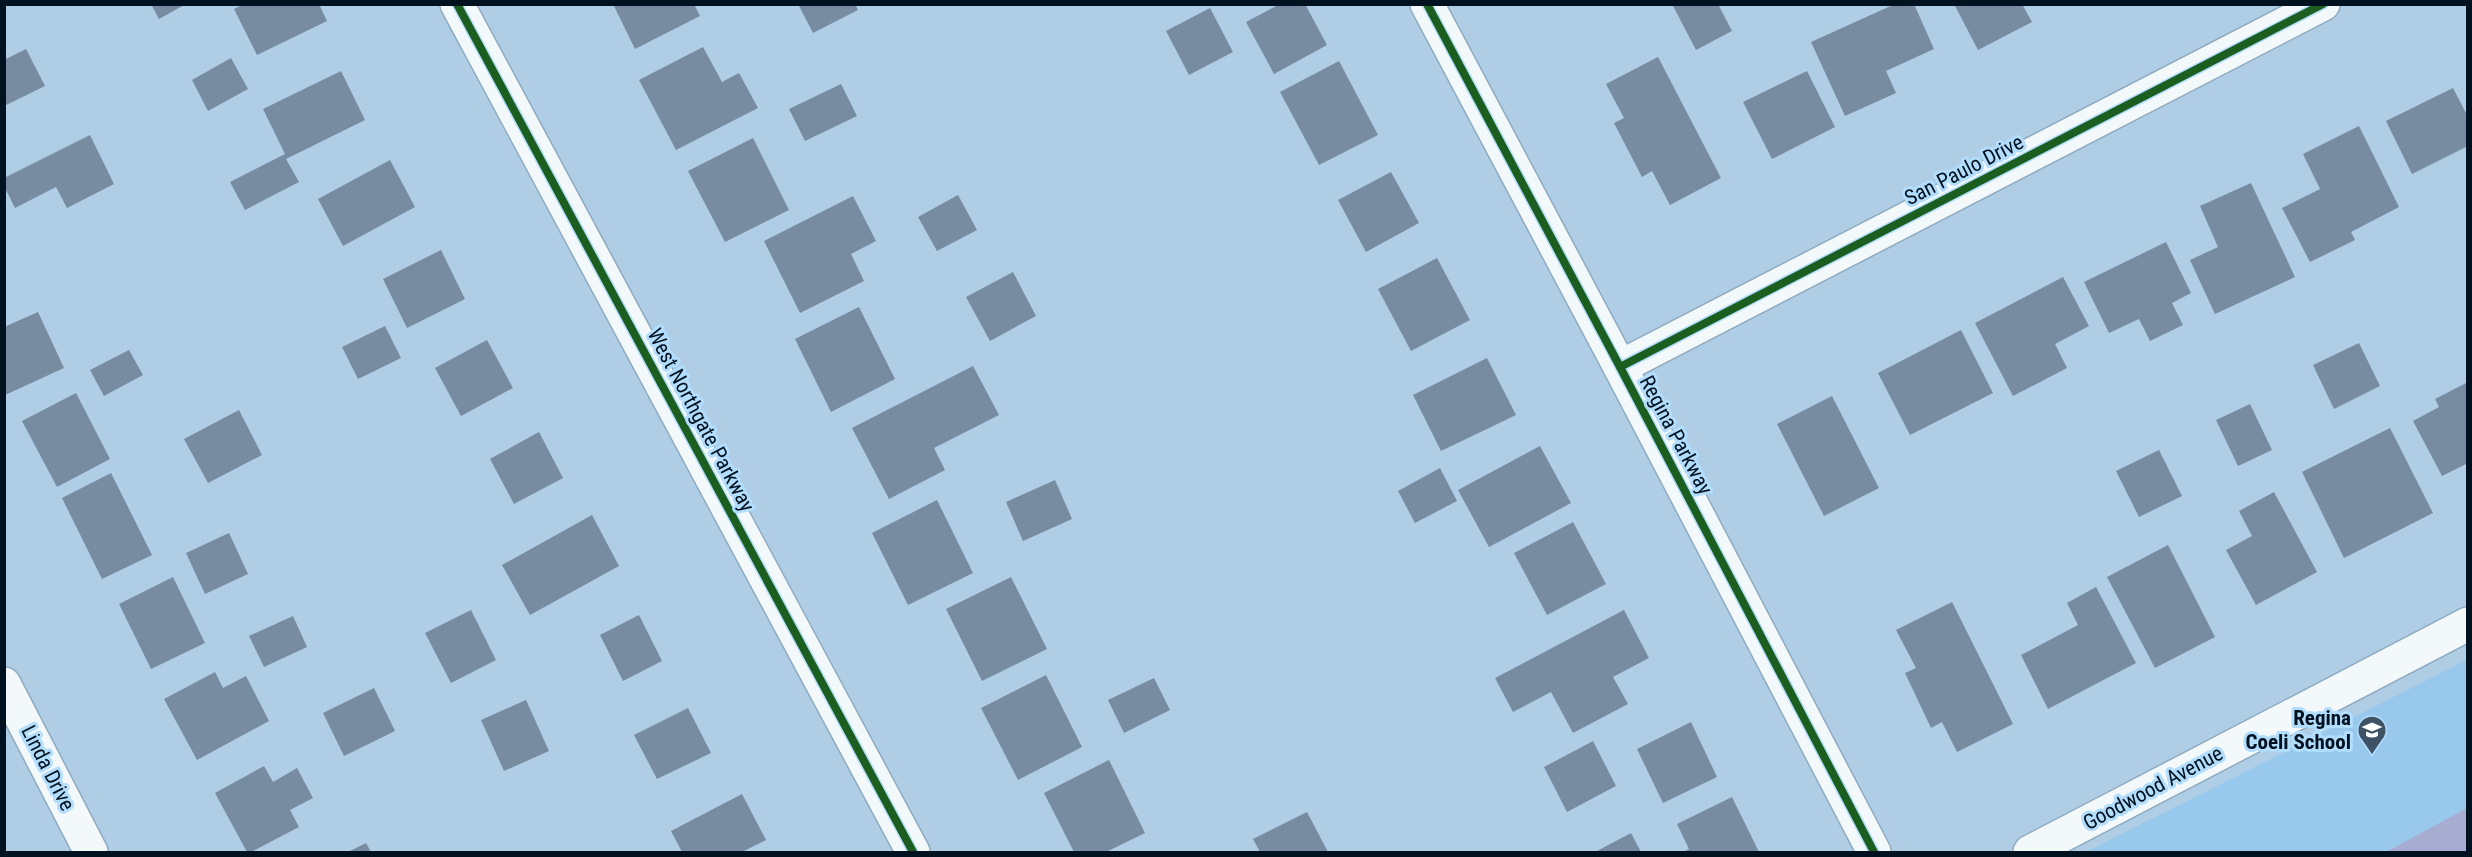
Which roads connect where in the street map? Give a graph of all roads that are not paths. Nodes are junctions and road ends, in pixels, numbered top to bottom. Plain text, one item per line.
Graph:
1 (458, 4) edge
2 (1427, 4) edge
3 (2323, 4) edge
4 (1620, 367) junction
5 (2468, 624) edge
6 (4, 684) edge
7 (91, 852) edge
8 (913, 852) edge
9 (1874, 852) edge
10 (2031, 852) edge

1 - 8 street, West Northgate Parkway
2 - 4 street, Regina Parkway
3 - 4 street, San Paulo Drive
4 - 9 street, Regina Parkway
5 - 10 street, Goodwood Avenue
6 - 7 street, Linda Drive

